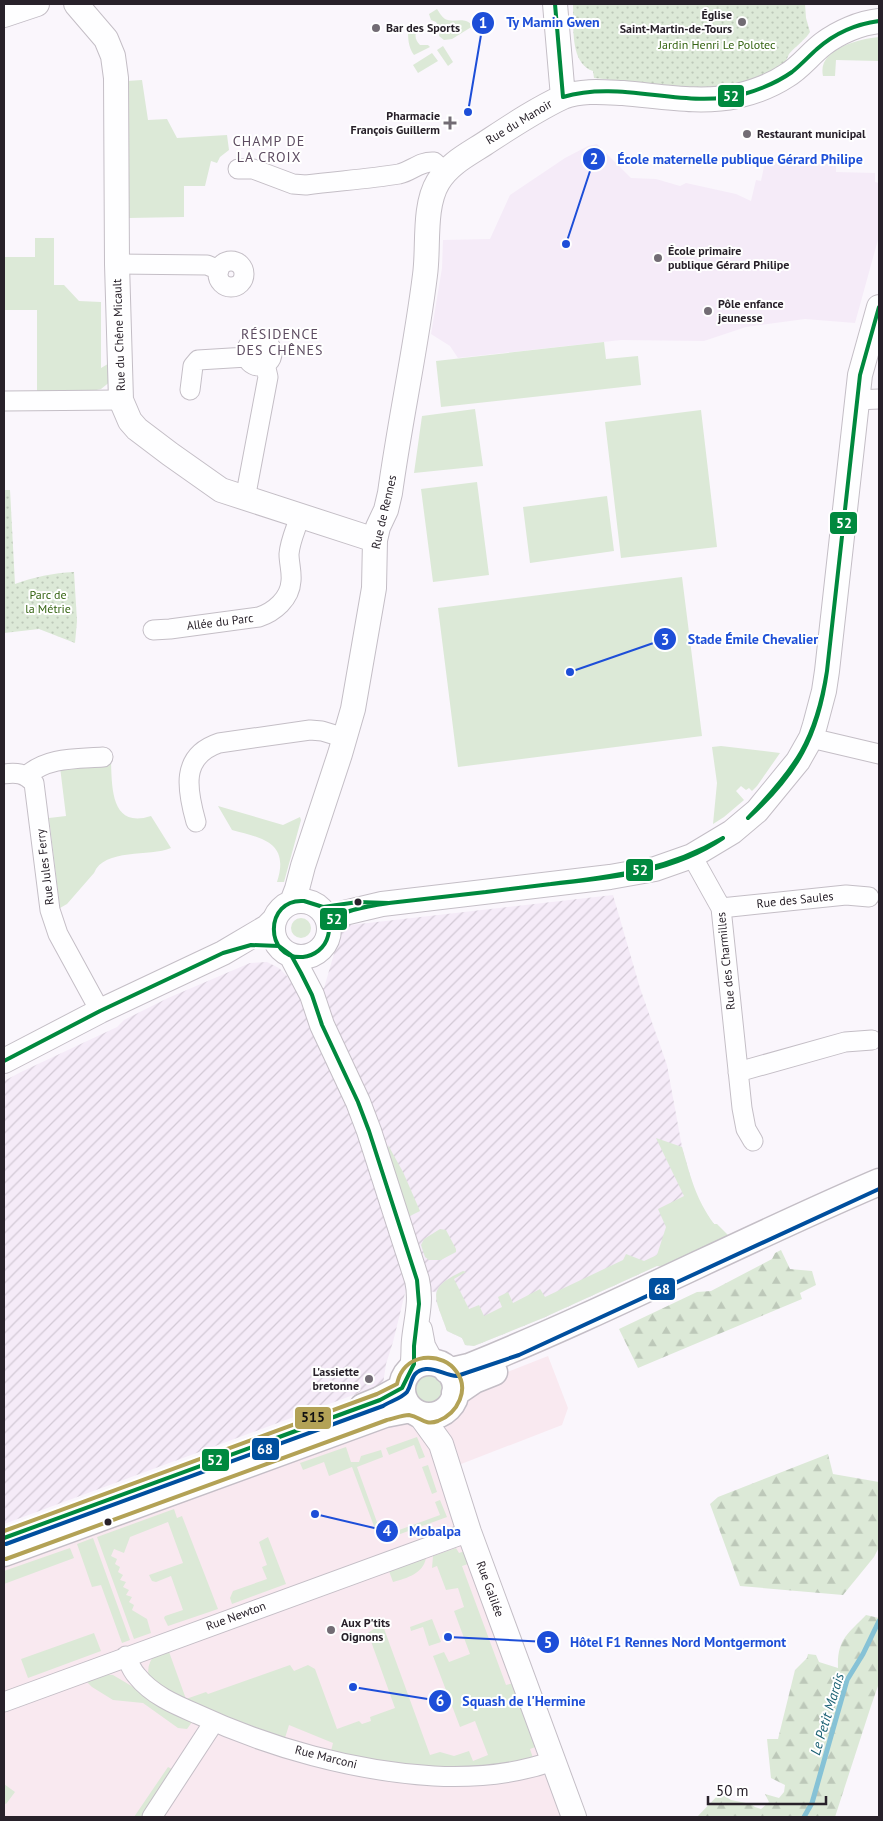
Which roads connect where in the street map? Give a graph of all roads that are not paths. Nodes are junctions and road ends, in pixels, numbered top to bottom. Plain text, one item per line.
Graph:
1 (14, 4) edge
2 (37, 4) edge
3 (51, 4) edge
4 (555, 4) edge
5 (78, 8) edge
6 (4, 14) edge
7 (879, 21) edge
8 (563, 97) junction
9 (238, 169) dead end
10 (445, 172) junction
11 (117, 264) junction
12 (219, 270) dead end
13 (879, 306) edge
14 (190, 390) dead end
15 (868, 399) edge
16 (121, 400) junction
17 (4, 401) edge
18 (245, 499) junction
19 (300, 516) junction
20 (375, 540) junction
21 (153, 630) dead end
22 (345, 738) junction
23 (811, 738) junction
24 (879, 754) edge
25 (103, 757) dead end
26 (4, 774) edge
27 (26, 776) junction
28 (196, 822) dead end
29 (692, 856) junction
30 (869, 897) dead end
31 (721, 908) junction
32 (313, 909) junction
33 (275, 919) junction
34 (293, 952) junction
35 (223, 953) junction
36 (100, 1011) junction
37 (872, 1040) dead end
38 (4, 1061) edge
39 (738, 1072) junction
40 (753, 1141) dead end
41 (879, 1182) edge
42 (879, 1196) edge
43 (428, 1390) junction
44 (469, 1532) junction
45 (4, 1538) edge
46 (4, 1553) edge
47 (126, 1656) junction
48 (4, 1702) edge
49 (214, 1722) junction
50 (553, 1761) junction
51 (152, 1817) edge
52 (574, 1817) edge

1 - 6 street
2 - 6 street
3 - 5 street, Rue du Chêne Micault
4 - 8 street
5 - 11 street, Rue du Chêne Micault
7 - 8 street, Rue du Manoir
8 - 10 street, Rue du Manoir
9 - 10 street
10 - 20 street, Rue de Rennes
11 - 12 street
11 - 16 street, Rue du Chêne Micault
13 - 15 street
14 - 18 street
15 - 23 street
16 - 17 street
16 - 18 street, Rue du Chêne Micault
18 - 19 street, Rue du Chêne Micault
19 - 20 street, Rue du Chêne Micault
19 - 21 street, Allée du Parc
20 - 22 street, Rue de Rennes
22 - 28 street
22 - 32 street, Rue de Rennes
23 - 24 street
23 - 29 street
25 - 27 street
26 - 27 street
27 - 36 street, Rue Jules Ferry
29 - 31 street, Rue des Charmilles
29 - 32 street
30 - 31 street, Rue des Saules
31 - 39 street, Rue des Charmilles
32 - 33 street
32 - 34 street
33 - 34 street
33 - 35 street
34 - 35 street
34 - 43 street
35 - 36 street
36 - 38 street
37 - 39 street
39 - 40 street, Rue des Charmilles
41 - 43 main road
42 - 43 main road
43 - 44 street, Rue Galilée
43 - 45 main road
43 - 46 main road
44 - 47 street, Rue Newton
44 - 50 street, Rue Galilée
47 - 48 street, Rue Newton
47 - 49 street, Rue Marconi
49 - 50 street, Rue Marconi
49 - 51 street
50 - 52 street, Rue Galilée

